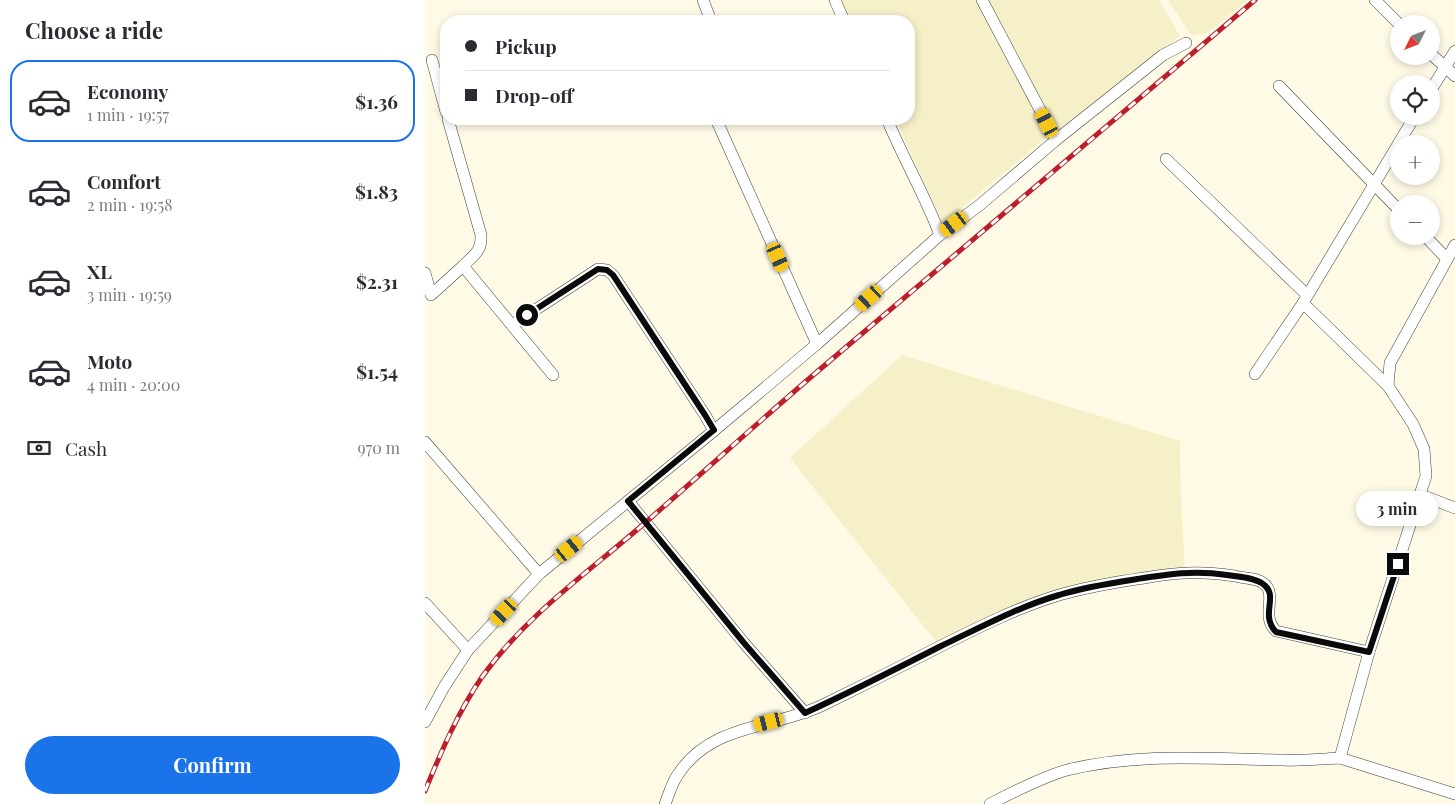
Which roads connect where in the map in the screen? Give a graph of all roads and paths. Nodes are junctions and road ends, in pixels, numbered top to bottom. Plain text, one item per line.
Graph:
1 (703, 0) edge
2 (835, 0) edge
3 (982, 0) edge
4 (1375, 0) edge
5 (709, 15) edge
6 (841, 15) edge
7 (1390, 15) edge
8 (1186, 43) dead end
9 (1455, 51) edge
10 (432, 60) dead end
11 (1440, 62) edge
12 (1445, 67) junction
13 (1440, 75) edge
14 (1455, 76) edge
15 (1279, 86) dead end
16 (440, 90) edge
17 (450, 125) edge
18 (719, 125) edge
19 (890, 125) edge
20 (1410, 125) edge
21 (1056, 140) junction
22 (1166, 159) dead end
23 (1373, 185) junction
24 (1390, 201) edge
25 (940, 234) junction
26 (1434, 245) edge
27 (1455, 245) edge
28 (1447, 258) junction
29 (463, 266) junction
30 (425, 273) edge
31 (1305, 299) junction
32 (512, 325) junction
33 (817, 344) junction
34 (1255, 374) dead end
35 (553, 375) dead end
36 (1388, 386) junction
37 (714, 430) junction
38 (425, 442) edge
39 (1421, 495) junction
40 (628, 501) junction
41 (1455, 508) edge
42 (539, 574) junction
43 (425, 603) edge
44 (468, 650) junction
45 (1369, 652) junction
46 (805, 713) junction
47 (425, 722) edge
48 (1340, 758) junction
49 (1455, 794) edge
50 (665, 804) edge
51 (991, 804) edge

1 - 5 street
2 - 6 street
3 - 21 street
4 - 7 street
8 - 21 street
9 - 12 street
10 - 16 street
11 - 12 street
12 - 13 street
12 - 14 street
15 - 23 street
17 - 29 street
18 - 33 street
19 - 25 street
20 - 23 street
21 - 25 street
22 - 31 street
23 - 24 street
23 - 31 street
25 - 33 street
26 - 28 street
27 - 28 street
28 - 36 street
29 - 30 street
29 - 32 street
31 - 34 street
31 - 36 street
32 - 35 street
32 - 37 street
33 - 37 street
36 - 39 street
37 - 40 street
38 - 42 street
39 - 41 street
39 - 45 street
40 - 42 street
40 - 46 street
42 - 44 street
43 - 44 street
44 - 47 street
45 - 46 street
45 - 48 street
46 - 50 street
48 - 49 street
48 - 51 street

